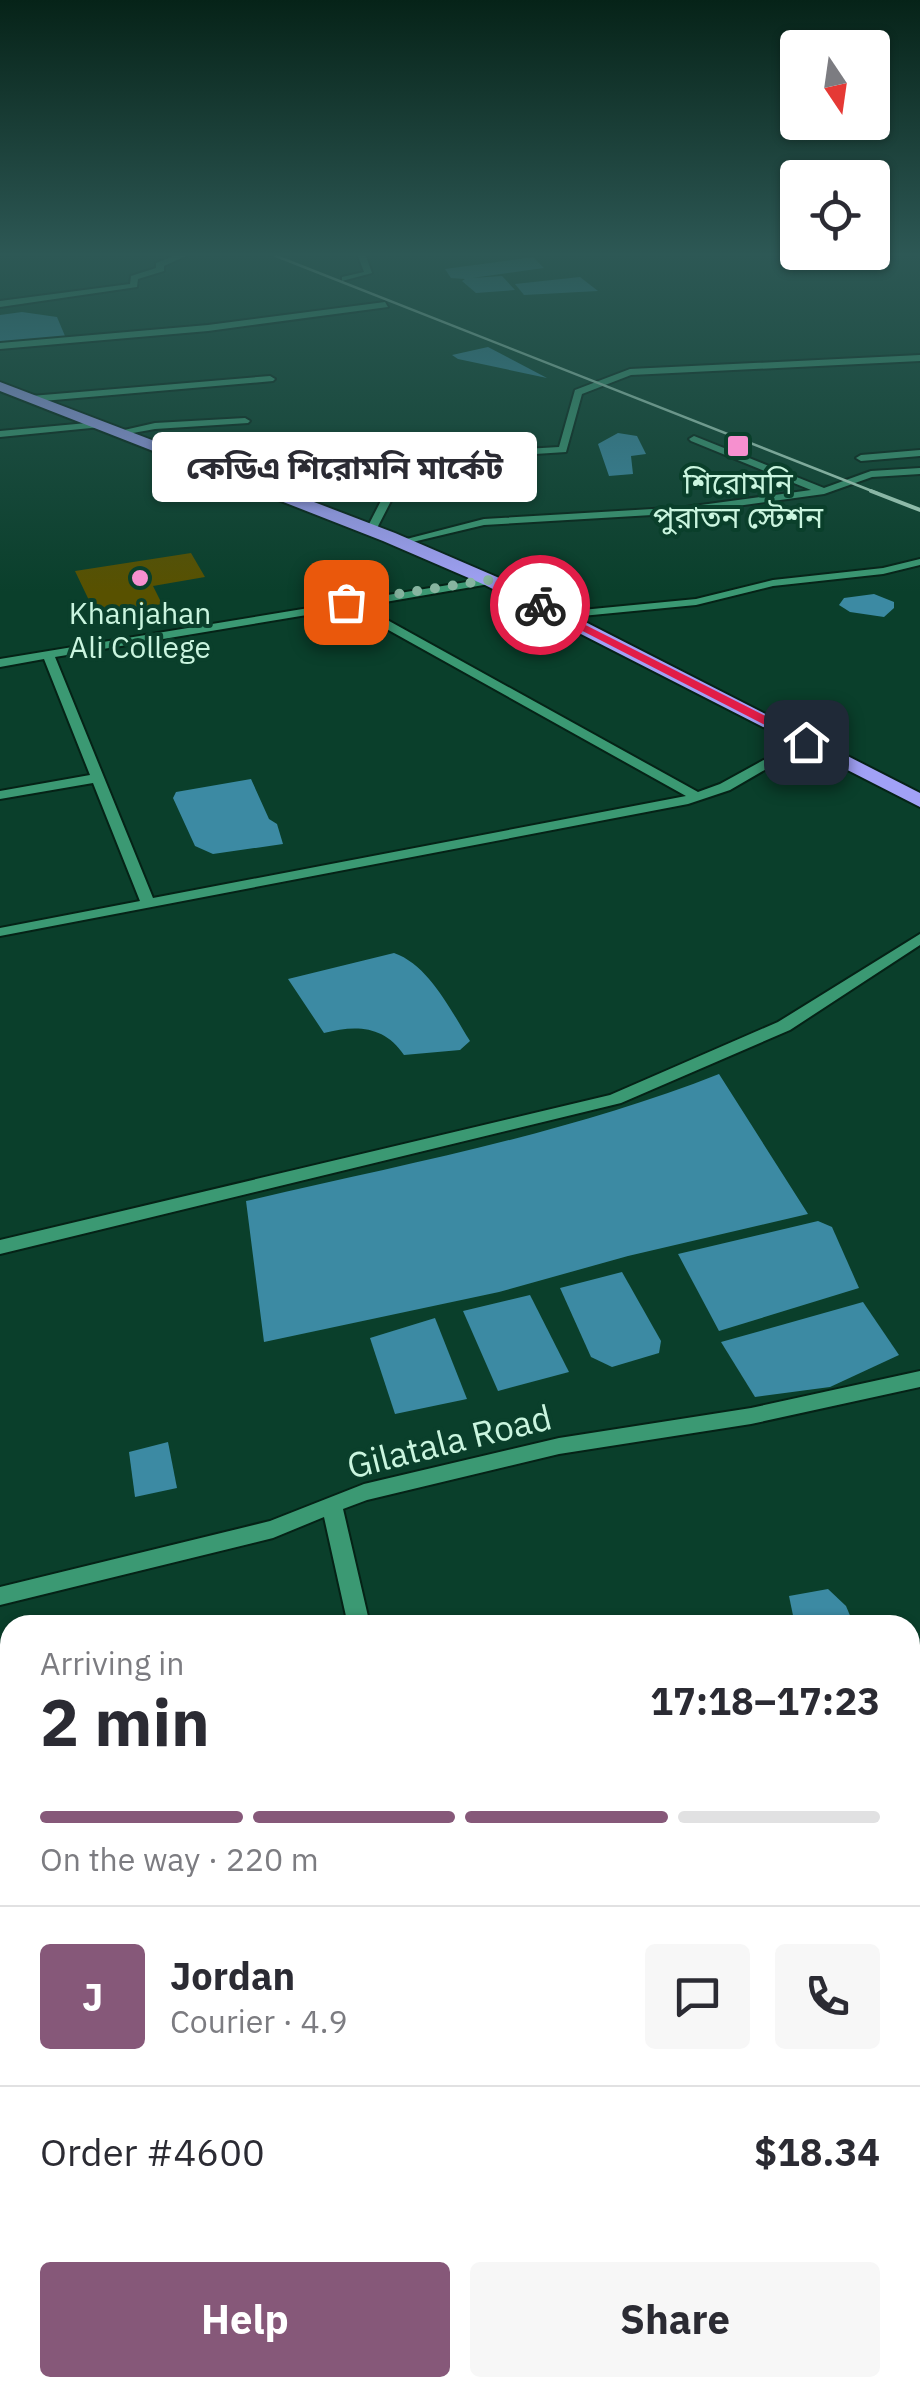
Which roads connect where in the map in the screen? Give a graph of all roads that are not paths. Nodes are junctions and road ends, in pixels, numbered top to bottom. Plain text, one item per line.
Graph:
1 (676, 368) edge
2 (270, 379) dead end
3 (0, 386) edge
4 (31, 399) junction
5 (245, 422) dead end
6 (98, 425) junction
7 (116, 432) junction
8 (0, 434) edge
9 (694, 439) dead end
10 (920, 452) edge
11 (861, 458) dead end
12 (920, 471) edge
13 (824, 491) junction
14 (371, 530) junction
15 (400, 542) junction
16 (920, 562) edge
17 (490, 581) junction
18 (347, 603) junction
19 (561, 615) junction
20 (48, 654) junction
21 (0, 662) edge
22 (806, 742) junction
23 (97, 778) junction
24 (0, 795) edge
25 (698, 797) junction
26 (920, 801) edge
27 (148, 904) junction
28 (0, 932) edge
29 (920, 938) edge
30 (0, 1247) edge
31 (920, 1379) edge
32 (332, 1505) junction
33 (0, 1596) edge
34 (357, 1615) edge

1 - 14 street
2 - 4 street
3 - 4 highway
4 - 6 highway
5 - 7 street
6 - 7 highway
6 - 8 street
7 - 14 highway
9 - 13 street
10 - 11 street
12 - 13 street
13 - 15 street
14 - 15 highway
15 - 17 highway
16 - 19 street
17 - 18 street
17 - 19 highway
18 - 20 street
18 - 25 street
19 - 22 highway
20 - 21 street
20 - 23 street
22 - 25 street
22 - 26 highway
23 - 24 street
23 - 27 street
25 - 27 street
27 - 28 street
29 - 30 street
31 - 32 street, Gilatala Road
32 - 33 street, Gilatala Road
32 - 34 street

